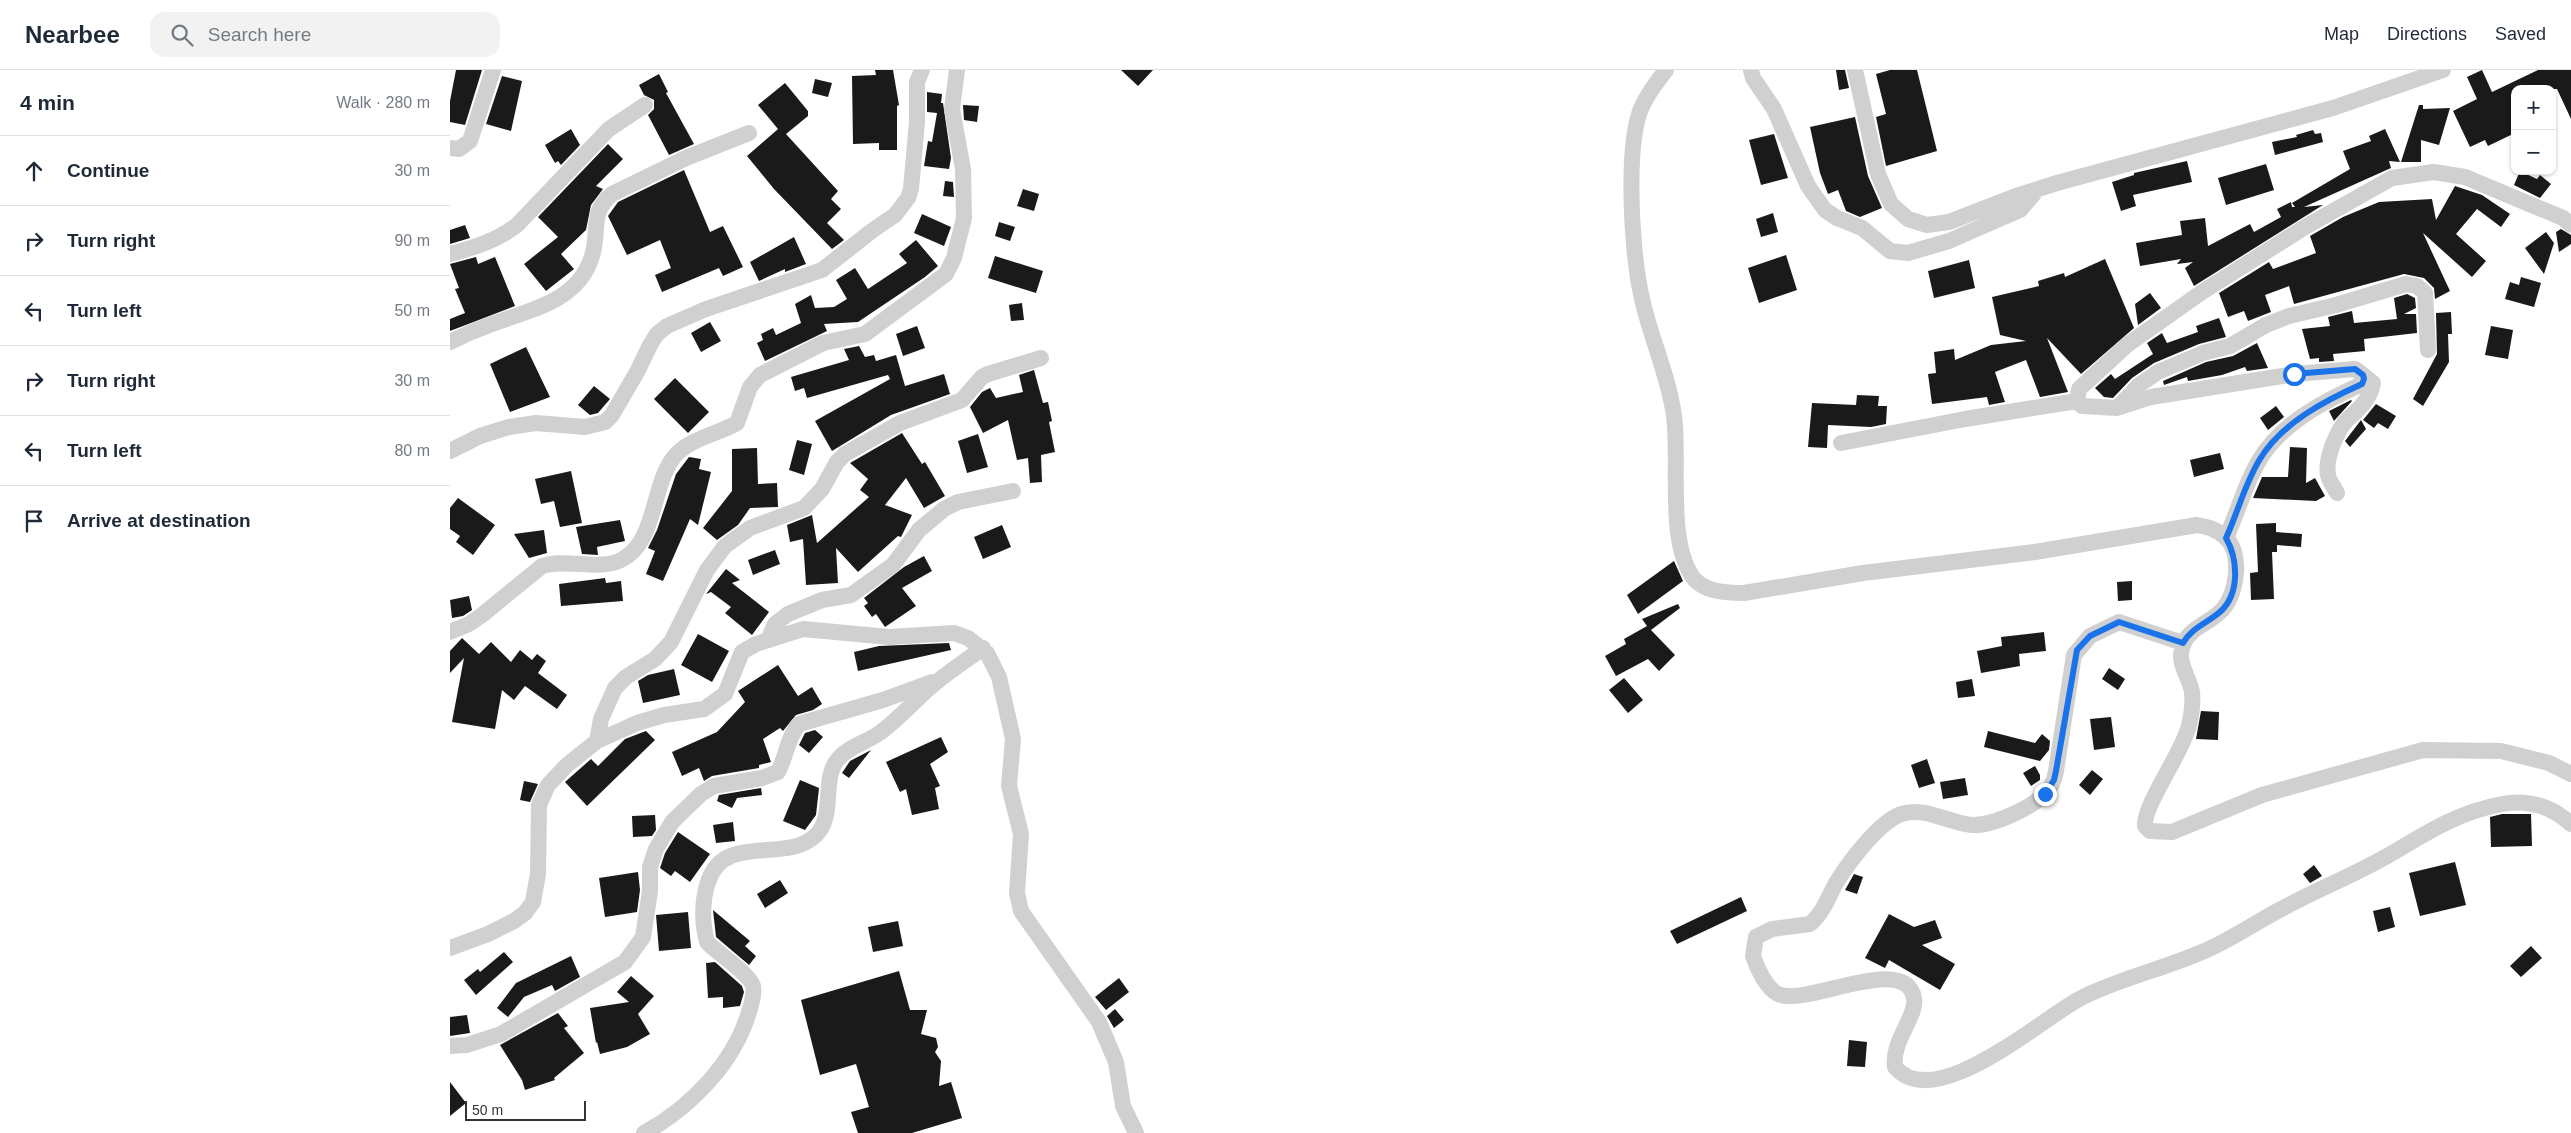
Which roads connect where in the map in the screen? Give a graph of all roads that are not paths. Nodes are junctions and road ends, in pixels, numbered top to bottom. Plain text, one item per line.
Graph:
1 (493, 70) edge
2 (922, 70) edge
3 (957, 70) edge
4 (1666, 70) edge
5 (1751, 70) edge
6 (1855, 70) edge
7 (2443, 70) edge
8 (645, 105) dead end
9 (748, 133) dead end
10 (450, 148) edge
11 (2037, 190) junction
12 (2571, 225) edge
13 (450, 254) edge
14 (450, 342) edge
15 (2428, 350) dead end
16 (1041, 358) dead end
17 (2363, 375) junction
18 (2078, 401) junction
19 (2117, 408) junction
20 (1841, 443) dead end
21 (450, 451) edge
22 (1013, 491) dead end
23 (2336, 493) dead end
24 (2226, 538) junction
25 (450, 632) edge
26 (768, 640) junction
27 (2183, 643) junction
28 (983, 648) junction
29 (943, 678) junction
30 (597, 741) junction
31 (2571, 774) edge
32 (2571, 824) edge
33 (450, 948) edge
34 (450, 1046) edge
35 (644, 1133) edge
36 (1136, 1133) edge

1 - 10 street
2 - 21 street
3 - 25 street
4 - 24 street
5 - 11 street
6 - 11 street
7 - 11 street
8 - 13 street
9 - 14 street
12 - 18 street
15 - 19 street
16 - 30 street
17 - 19 street
17 - 23 street
17 - 24 street
18 - 19 street
18 - 20 street
22 - 26 street
24 - 27 street
26 - 28 street
26 - 30 street
27 - 31 street
27 - 32 street
28 - 29 street
28 - 36 street
29 - 34 street
29 - 35 street
30 - 33 street

